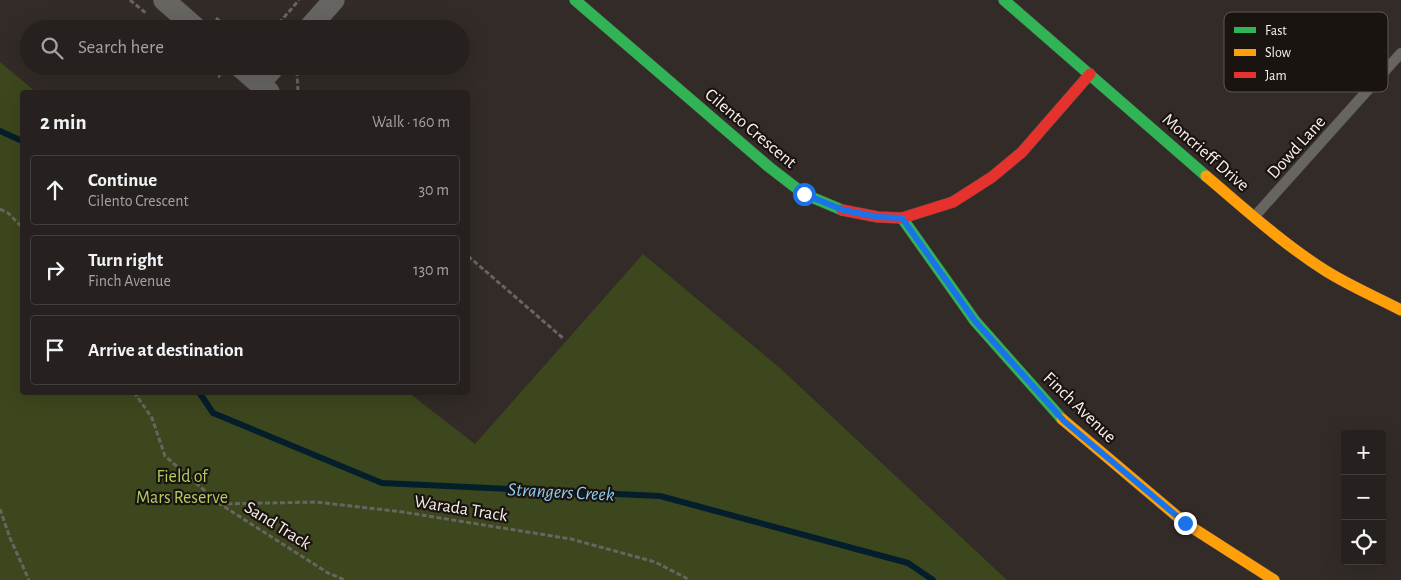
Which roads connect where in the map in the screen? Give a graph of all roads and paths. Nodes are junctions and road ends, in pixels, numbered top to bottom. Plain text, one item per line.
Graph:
1 (164, 0) edge
2 (299, 0) edge
3 (334, 0) edge
4 (575, 0) edge
5 (1004, 0) edge
6 (187, 20) edge
7 (282, 20) edge
8 (316, 20) edge
9 (1401, 53) edge
10 (1388, 68) edge
11 (1090, 74) junction
12 (249, 75) edge
13 (270, 75) edge
14 (297, 75) edge
15 (264, 88) edge
16 (298, 90) edge
17 (1366, 92) edge
18 (0, 209) edge
19 (1254, 217) junction
20 (902, 218) junction
21 (20, 225) edge
22 (470, 258) edge
23 (1401, 310) edge
24 (564, 339) dead end
25 (136, 395) edge
26 (220, 504) junction
27 (0, 508) edge
28 (29, 580) edge
29 (345, 580) edge
30 (690, 580) edge
31 (1274, 580) edge

1 - 6 street
2 - 7 path
3 - 8 street
4 - 20 street, Cilento Crescent
5 - 11 street, Moncrieff Drive
9 - 10 lane, Dowd Lane
11 - 19 street, Moncrieff Drive
11 - 20 street, Cilento Crescent
12 - 15 street
13 - 15 street
14 - 16 path
17 - 19 lane, Dowd Lane
18 - 21 path
19 - 23 street, Moncrieff Drive
20 - 31 street, Finch Avenue
22 - 24 path
25 - 26 path, Sand Track
26 - 29 path, Sand Track
26 - 30 path, Warada Track
27 - 28 path

